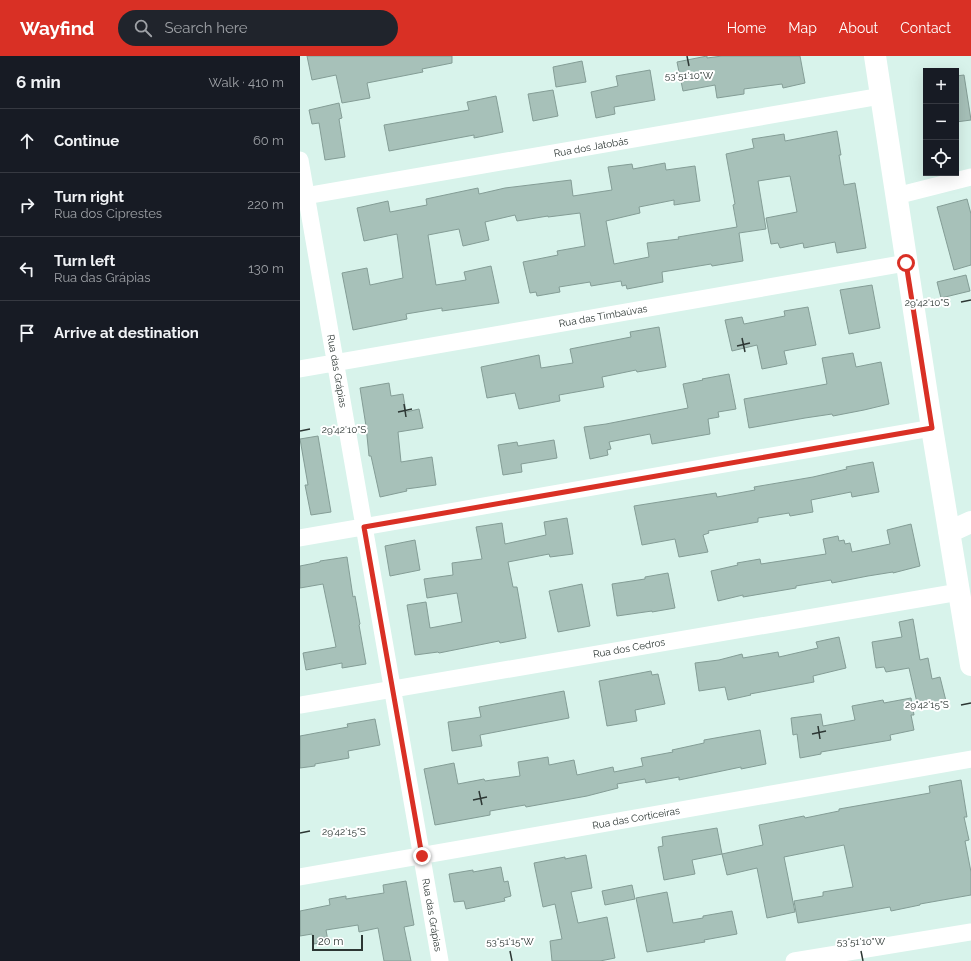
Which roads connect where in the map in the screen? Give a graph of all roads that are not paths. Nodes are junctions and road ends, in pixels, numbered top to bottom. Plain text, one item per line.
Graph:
1 (875, 56) edge
2 (881, 96) junction
3 (300, 160) edge
4 (971, 177) edge
5 (896, 196) junction
6 (303, 197) edge
7 (906, 263) junction
8 (336, 363) junction
9 (300, 369) edge
10 (932, 428) junction
11 (971, 522) edge
12 (364, 527) junction
13 (949, 532) junction
14 (300, 538) edge
15 (959, 592) junction
16 (971, 666) edge
17 (392, 689) junction
18 (300, 705) edge
19 (971, 759) edge
20 (422, 856) junction
21 (300, 877) edge
22 (971, 932) edge
23 (440, 961) edge
24 (794, 961) edge

1 - 2 main road
2 - 5 main road
2 - 6 street, Rua dos Jatobás
3 - 6 street, Rua das Grápias
4 - 5 street
5 - 7 main road
6 - 8 street, Rua das Grápias
7 - 8 street, Rua das Timbaúvas
7 - 10 main road
8 - 9 street, Rua das Timbaúvas
8 - 12 street, Rua das Grápias
10 - 12 street
10 - 13 main road
11 - 13 main road
12 - 14 street
12 - 17 street, Rua das Grápias
13 - 15 main road
15 - 16 main road
15 - 17 street, Rua dos Cedros
17 - 18 street, Rua dos Cedros
17 - 20 street, Rua das Grápias
19 - 20 street, Rua das Corticeiras
20 - 21 street, Rua das Corticeiras
20 - 23 street, Rua das Grápias
22 - 24 street

